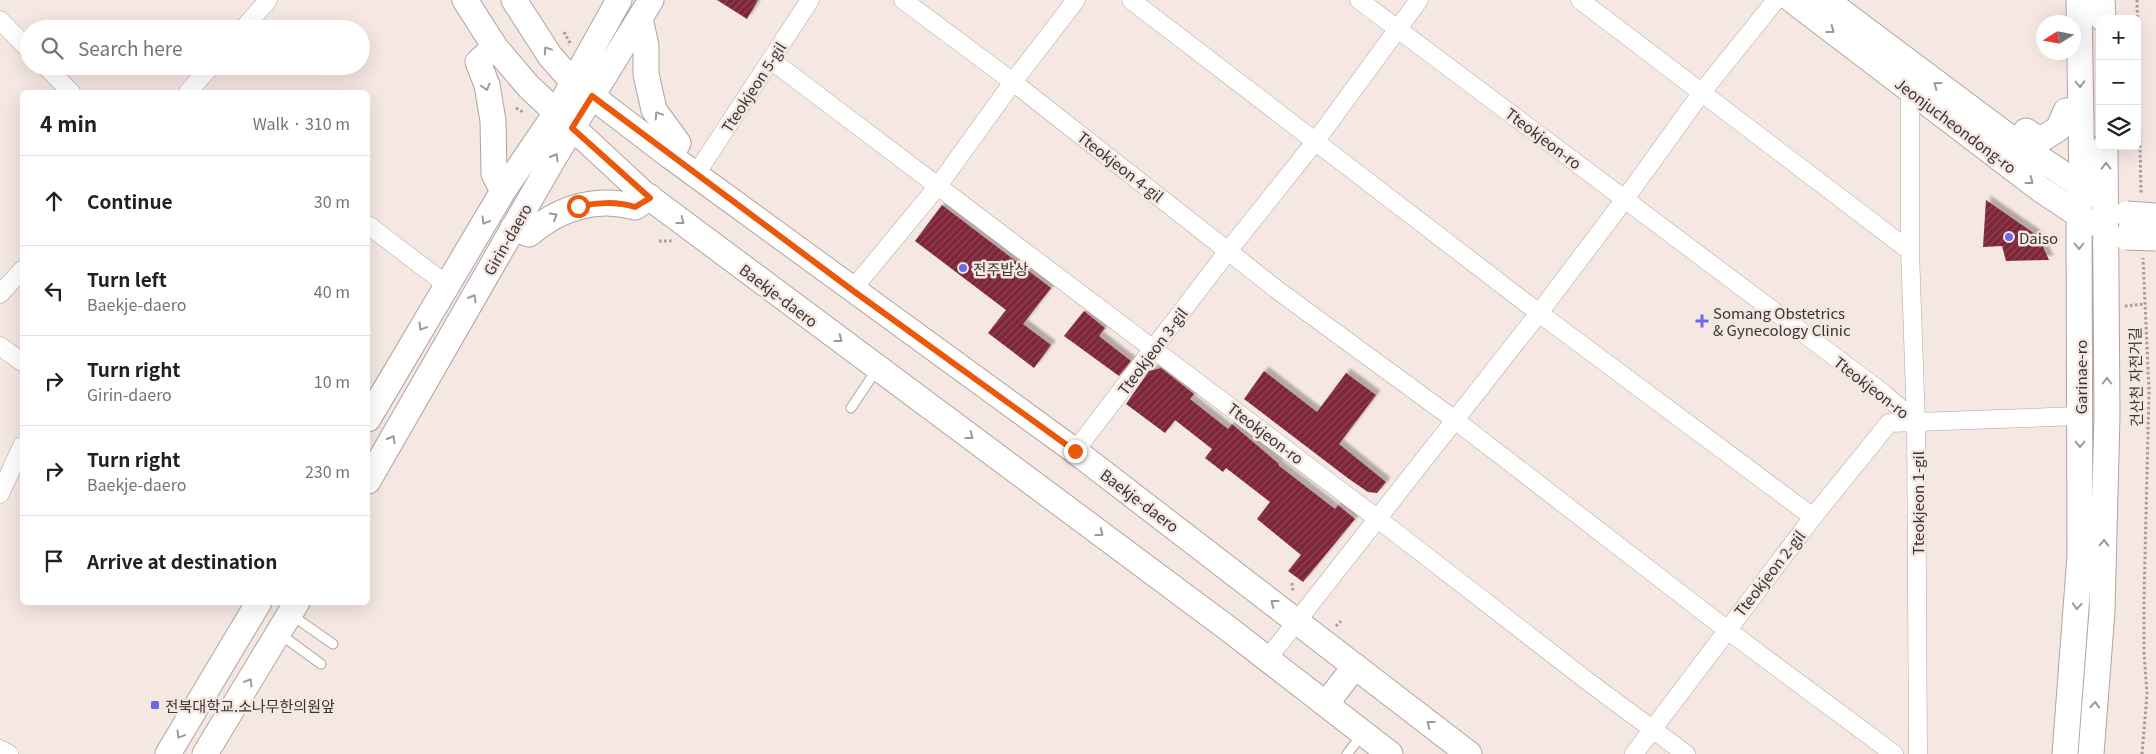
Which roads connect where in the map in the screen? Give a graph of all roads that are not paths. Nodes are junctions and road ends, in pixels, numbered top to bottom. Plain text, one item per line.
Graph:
1 (268, 0) edge
2 (465, 0) edge
3 (514, 0) edge
4 (619, 0) edge
5 (810, 0) edge
6 (903, 0) edge
7 (1076, 0) edge
8 (1131, 0) edge
9 (1358, 0) edge
10 (1419, 0) edge
11 (1580, 0) edge
12 (1776, 0) edge
13 (1792, 0) edge
14 (1826, 0) edge
15 (1851, 0) edge
16 (2079, 0) edge
17 (2102, 0) edge
18 (645, 9) edge
19 (2103, 15) edge
20 (0, 20) edge
21 (251, 20) edge
22 (1398, 28) junction
23 (20, 41) edge
24 (495, 47) junction
25 (771, 60) junction
26 (54, 75) edge
27 (204, 75) edge
28 (572, 81) junction
29 (1013, 82) junction
30 (69, 90) edge
31 (193, 90) edge
32 (1910, 90) junction
33 (1702, 92) junction
34 (592, 96) junction
35 (2080, 112) junction
36 (1977, 114) junction
37 (564, 120) junction
38 (1315, 142) junction
39 (2017, 143) junction
40 (2106, 150) edge
41 (670, 156) junction
42 (696, 174) junction
43 (938, 186) junction
44 (2082, 187) junction
45 (503, 191) junction
46 (650, 198) junction
47 (1625, 199) junction
48 (2079, 215) junction
49 (2133, 224) edge
50 (370, 227) edge
51 (513, 228) junction
52 (1228, 251) junction
53 (1910, 251) junction
54 (20, 272) edge
55 (447, 285) junction
56 (852, 290) junction
57 (0, 294) edge
58 (1539, 313) junction
59 (0, 346) edge
60 (1153, 348) junction
61 (20, 361) edge
62 (878, 368) junction
63 (851, 408) dead end
64 (370, 416) edge
65 (2080, 416) junction
66 (1455, 420) junction
67 (1916, 422) junction
68 (20, 450) edge
69 (1075, 451) junction
70 (370, 478) edge
71 (0, 494) edge
72 (1812, 517) junction
73 (1378, 519) junction
74 (257, 605) edge
75 (289, 617) edge
76 (1298, 621) junction
77 (1726, 629) junction
78 (333, 644) dead end
79 (1268, 658) junction
80 (321, 664) dead end
81 (1355, 666) junction
82 (1326, 704) junction
83 (1652, 728) junction
84 (1363, 734) junction
85 (0, 748) edge
86 (9, 754) edge
87 (168, 754) edge
88 (206, 754) edge
89 (1347, 754) edge
90 (1390, 754) edge
91 (1469, 754) edge
92 (1634, 754) edge
93 (1686, 754) edge
94 (1894, 754) edge
95 (1918, 754) edge
96 (2065, 754) edge
97 (2091, 754) edge

1 - 21 street
2 - 24 street, Baekje-daero
28 -> 3 street, Baekje-daero
4 - 28 street, Girin-daero
5 - 25 street, Tteokjeon 5-gil
6 - 29 street, Tteokjeon 4-gil
7 - 29 street
8 - 38 street
9 - 22 street
10 - 22 street, Tteokjeon 3-gil
11 - 33 street
12 - 33 street
13 -> 32 street, Jeonjucheondong-ro
36 -> 14 street, Jeonjucheondong-ro
15 - 36 street
16 -> 35 street, Garinae-ro
17 - 19 street
18 - 34 street, Girin-daero
41 -> 18 street
20 - 23 street
22 - 38 street, Tteokjeon 3-gil
22 - 47 street, Tteokjeon-ro
24 - 37 street, Baekje-daero
24 -> 45 street
25 - 42 street, Tteokjeon 5-gil
25 - 43 street
26 - 30 street
27 - 31 street
28 - 34 street, Baekje-daero
28 - 37 street, Girin-daero
29 - 43 street
29 - 52 street, Tteokjeon 4-gil
32 -> 48 street, Jeonjucheondong-ro
32 - 53 street, Tteokjeon 1-gil
33 - 47 street
33 - 53 street
34 - 37 street, Girin-daero
34 - 41 street, Baekje-daero
35 - 39 street
35 - 44 street, Garinae-ro
36 - 39 street, Jeonjucheondong-ro
37 - 45 street, Girin-daero
37 - 46 street, Baekje-daero
51 -> 37 street, Girin-daero
38 - 52 street, Tteokjeon 3-gil
38 - 58 street
39 - 44 street, Jeonjucheondong-ro
49 -> 40 street, Garinae-ro
41 - 42 street, Baekje-daero
42 - 56 street, Baekje-daero
43 - 56 street
43 - 60 street
44 - 48 street, Garinae-ro
44 - 49 street, Jeonjucheondong-ro
45 -> 55 street, Girin-daero
51 -> 46 street
46 -> 62 street, Baekje-daero
47 - 58 street
47 - 67 street, Tteokjeon-ro
48 - 49 street, Jeonjucheondong-ro
48 -> 65 street, Garinae-ro
97 -> 49 street, Garinae-ro
50 - 55 street
70 -> 51 street, Girin-daero
52 - 60 street, Tteokjeon 3-gil
52 - 66 street
53 - 67 street, Tteokjeon 1-gil
54 - 57 street
55 -> 64 street, Girin-daero
56 - 69 street, Baekje-daero
58 - 66 street
58 - 72 street, Tteokjeon 2-gil
59 - 61 street
60 - 69 street, Tteokjeon 3-gil
60 - 73 street, Tteokjeon-ro
62 - 63 lane
62 -> 79 street, Baekje-daero
65 - 67 street, Tteokjeon-ro
65 -> 96 street, Garinae-ro
66 - 73 street
66 - 77 street
67 - 72 street, Tteokjeon 2-gil
67 - 95 street, Tteokjeon 1-gil
68 - 71 street
76 -> 69 street, Baekje-daero
72 - 77 street, Tteokjeon 2-gil
73 - 76 street
73 - 83 street, Tteokjeon-ro
74 -> 87 street
75 - 78 lane
75 - 80 lane
88 -> 75 street
76 - 79 street
76 - 81 street, Baekje-daero
77 - 83 street, Tteokjeon 2-gil
77 - 94 street, Tteokjeon 2-gil
79 - 82 street, Baekje-daero
81 - 82 street
91 -> 81 street, Baekje-daero
82 - 84 street, Baekje-daero
83 - 92 street, Tteokjeon 2-gil
83 - 93 street
84 - 89 lane
84 - 90 street, Baekje-daero
85 - 86 street

